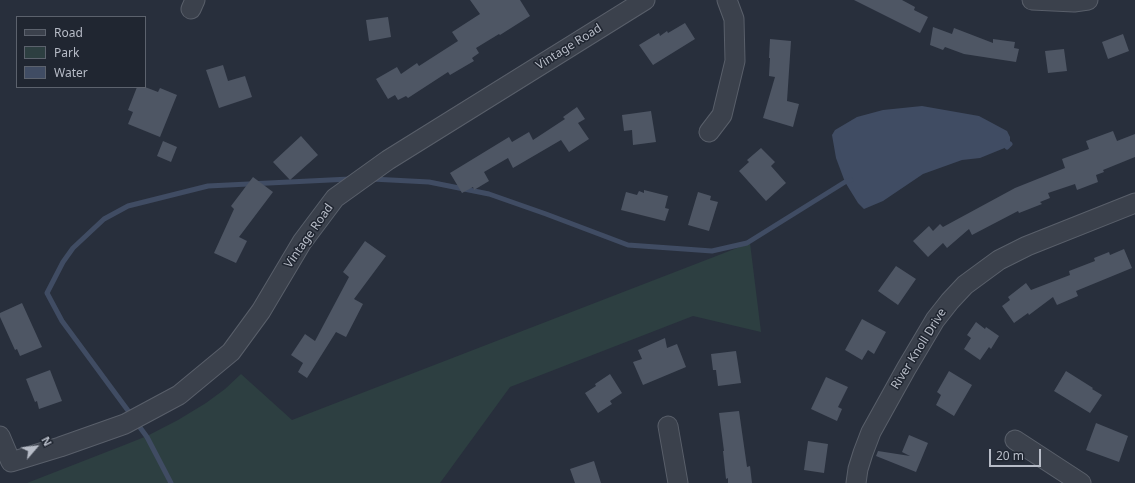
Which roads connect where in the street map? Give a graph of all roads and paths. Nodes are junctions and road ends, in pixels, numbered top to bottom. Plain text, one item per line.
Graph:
1 (645, 0) edge
2 (727, 0) edge
3 (1032, 0) edge
4 (1088, 0) edge
5 (708, 132) dead end
6 (1135, 203) edge
7 (668, 426) dead end
8 (0, 436) edge
9 (1014, 440) dead end
10 (678, 483) edge
11 (856, 483) edge
12 (1081, 483) edge

1 - 8 street, Vintage Road
2 - 5 street
3 - 4 street
6 - 11 street, River Knoll Drive
7 - 10 street
9 - 12 street

